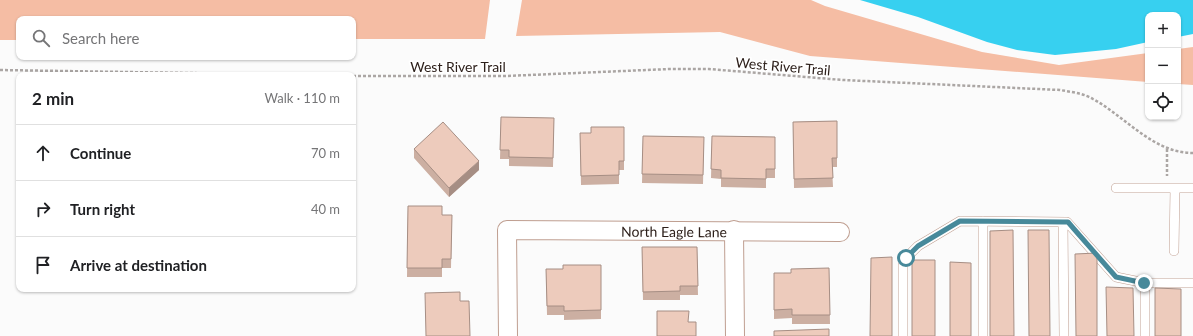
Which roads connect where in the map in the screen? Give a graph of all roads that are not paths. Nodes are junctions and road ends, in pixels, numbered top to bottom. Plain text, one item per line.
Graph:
1 (1116, 188) dead end
2 (1171, 188) junction
3 (1193, 188) edge
4 (983, 221) junction
5 (1063, 222) junction
6 (734, 230) junction
7 (840, 232) dead end
8 (1174, 251) dead end
9 (1144, 283) junction
10 (1193, 283) edge
11 (508, 336) edge
12 (735, 336) edge
13 (904, 336) edge
14 (983, 336) edge
15 (1064, 336) edge
16 (1145, 336) edge

1 - 2 lane
2 - 3 lane
2 - 8 lane
4 - 5 lane
4 - 13 lane
4 - 14 lane
5 - 9 lane
5 - 15 lane
6 - 7 street, North Eagle Lane
6 - 11 street, North Eagle Lane
6 - 12 street
9 - 10 lane
9 - 16 lane

